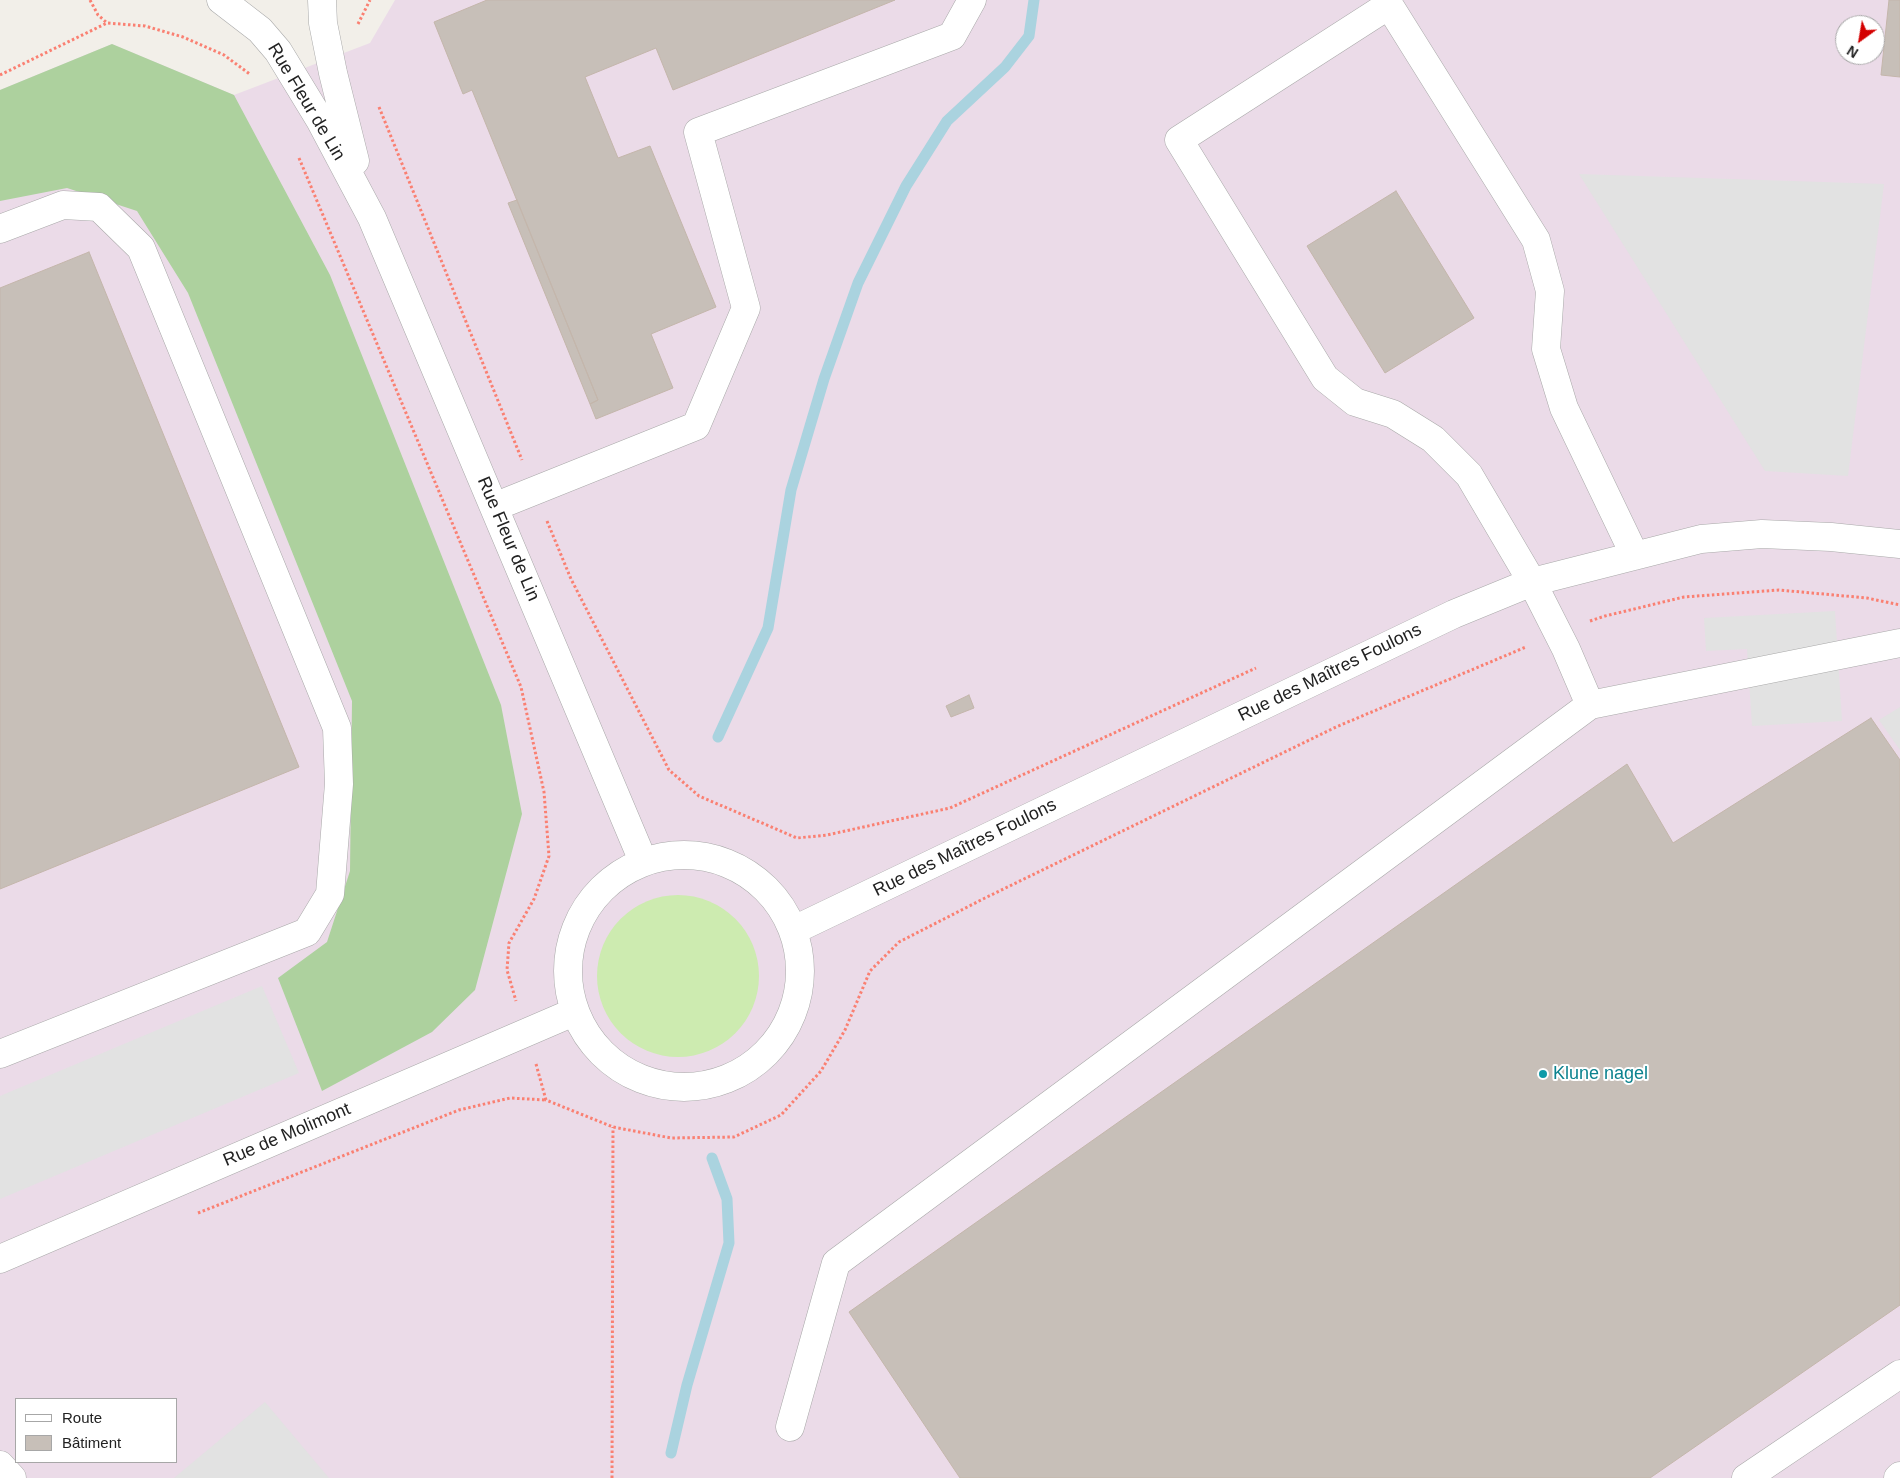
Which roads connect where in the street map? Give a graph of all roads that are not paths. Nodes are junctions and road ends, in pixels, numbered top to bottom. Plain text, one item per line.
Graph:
1 (222, 0) edge
2 (322, 0) edge
3 (972, 0) edge
4 (372, 218) junction
5 (0, 229) edge
6 (494, 506) junction
7 (1900, 544) edge
8 (1635, 556) junction
9 (1532, 582) junction
10 (1900, 643) edge
11 (1590, 705) junction
12 (643, 861) junction
13 (794, 930) junction
14 (574, 1012) junction
15 (0, 1054) edge
16 (0, 1259) edge
17 (1900, 1374) edge
18 (790, 1427) dead end
19 (0, 1465) edge
20 (12, 1478) edge
21 (1746, 1478) edge

1 - 4 street, Rue Fleur de Lin
2 - 4 street, Rue Fleur de Lin
3 - 6 street
4 - 6 street, Rue Fleur de Lin
5 - 15 street
6 - 12 street, Rue Fleur de Lin
7 - 8 street, Rue des Maîtres Foulons
8 - 9 street, Rue des Maîtres Foulons
8 - 9 street
9 - 11 street
9 - 13 street, Rue des Maîtres Foulons
10 - 11 street
11 - 18 street
12 - 13 street
12 - 14 street
13 - 14 street
14 - 16 street, Rue de Molimont
17 - 21 street
19 - 20 street

